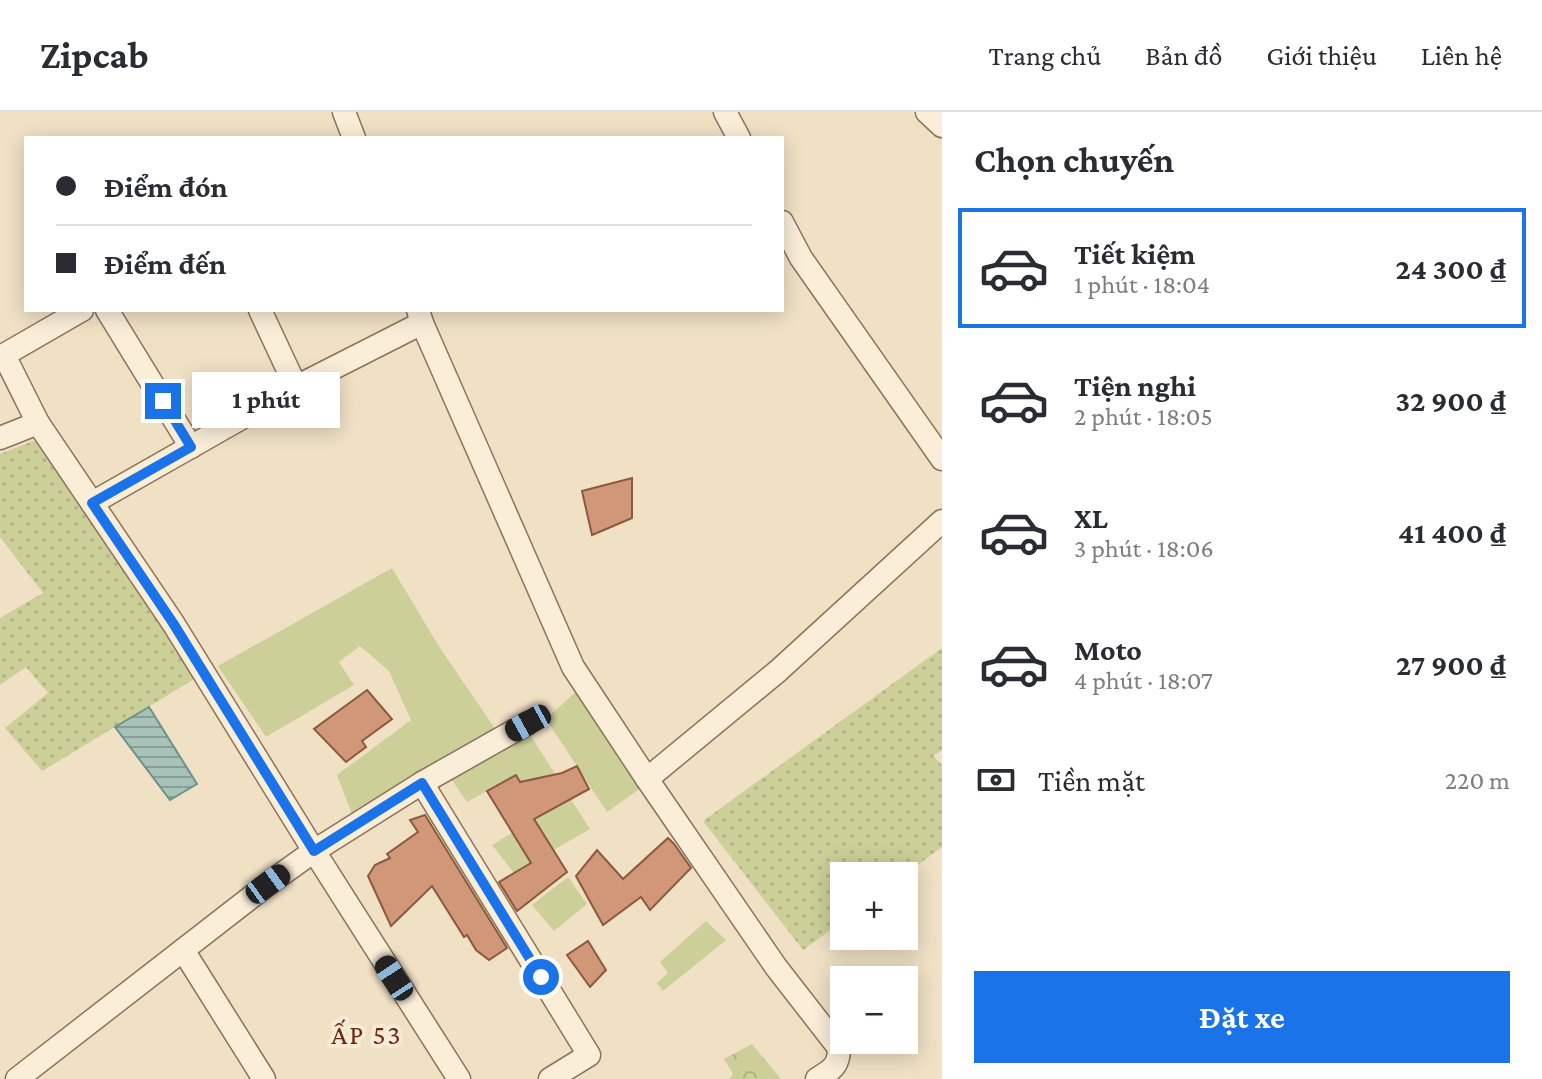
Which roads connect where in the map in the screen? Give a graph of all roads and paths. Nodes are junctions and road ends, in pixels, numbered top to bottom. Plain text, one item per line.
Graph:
1 (344, 112) edge
2 (725, 112) edge
3 (927, 112) edge
4 (942, 126) edge
5 (353, 136) edge
6 (738, 136) edge
7 (784, 226) edge
8 (78, 312) edge
9 (108, 312) edge
10 (261, 312) edge
11 (420, 316) edge
12 (2, 350) edge
13 (296, 387) junction
14 (38, 423) junction
15 (0, 438) edge
16 (191, 447) junction
17 (942, 459) edge
18 (92, 503) junction
19 (942, 521) edge
20 (528, 723) dead end
21 (647, 779) junction
22 (422, 783) junction
23 (314, 851) junction
24 (183, 950) junction
25 (17, 1079) edge
26 (264, 1079) edge
27 (459, 1079) edge
28 (550, 1079) edge
29 (817, 1079) edge

1 - 5 street
2 - 6 street
3 - 4 street
7 - 17 street
8 - 12 street
9 - 16 street
10 - 13 street
11 - 13 street
11 - 21 street
12 - 14 street
13 - 16 street
14 - 15 street
14 - 18 street
16 - 18 street
18 - 23 street
19 - 21 street
20 - 22 street
21 - 29 street
22 - 23 street
22 - 28 street
23 - 24 street
23 - 27 street
24 - 25 street
24 - 26 street

